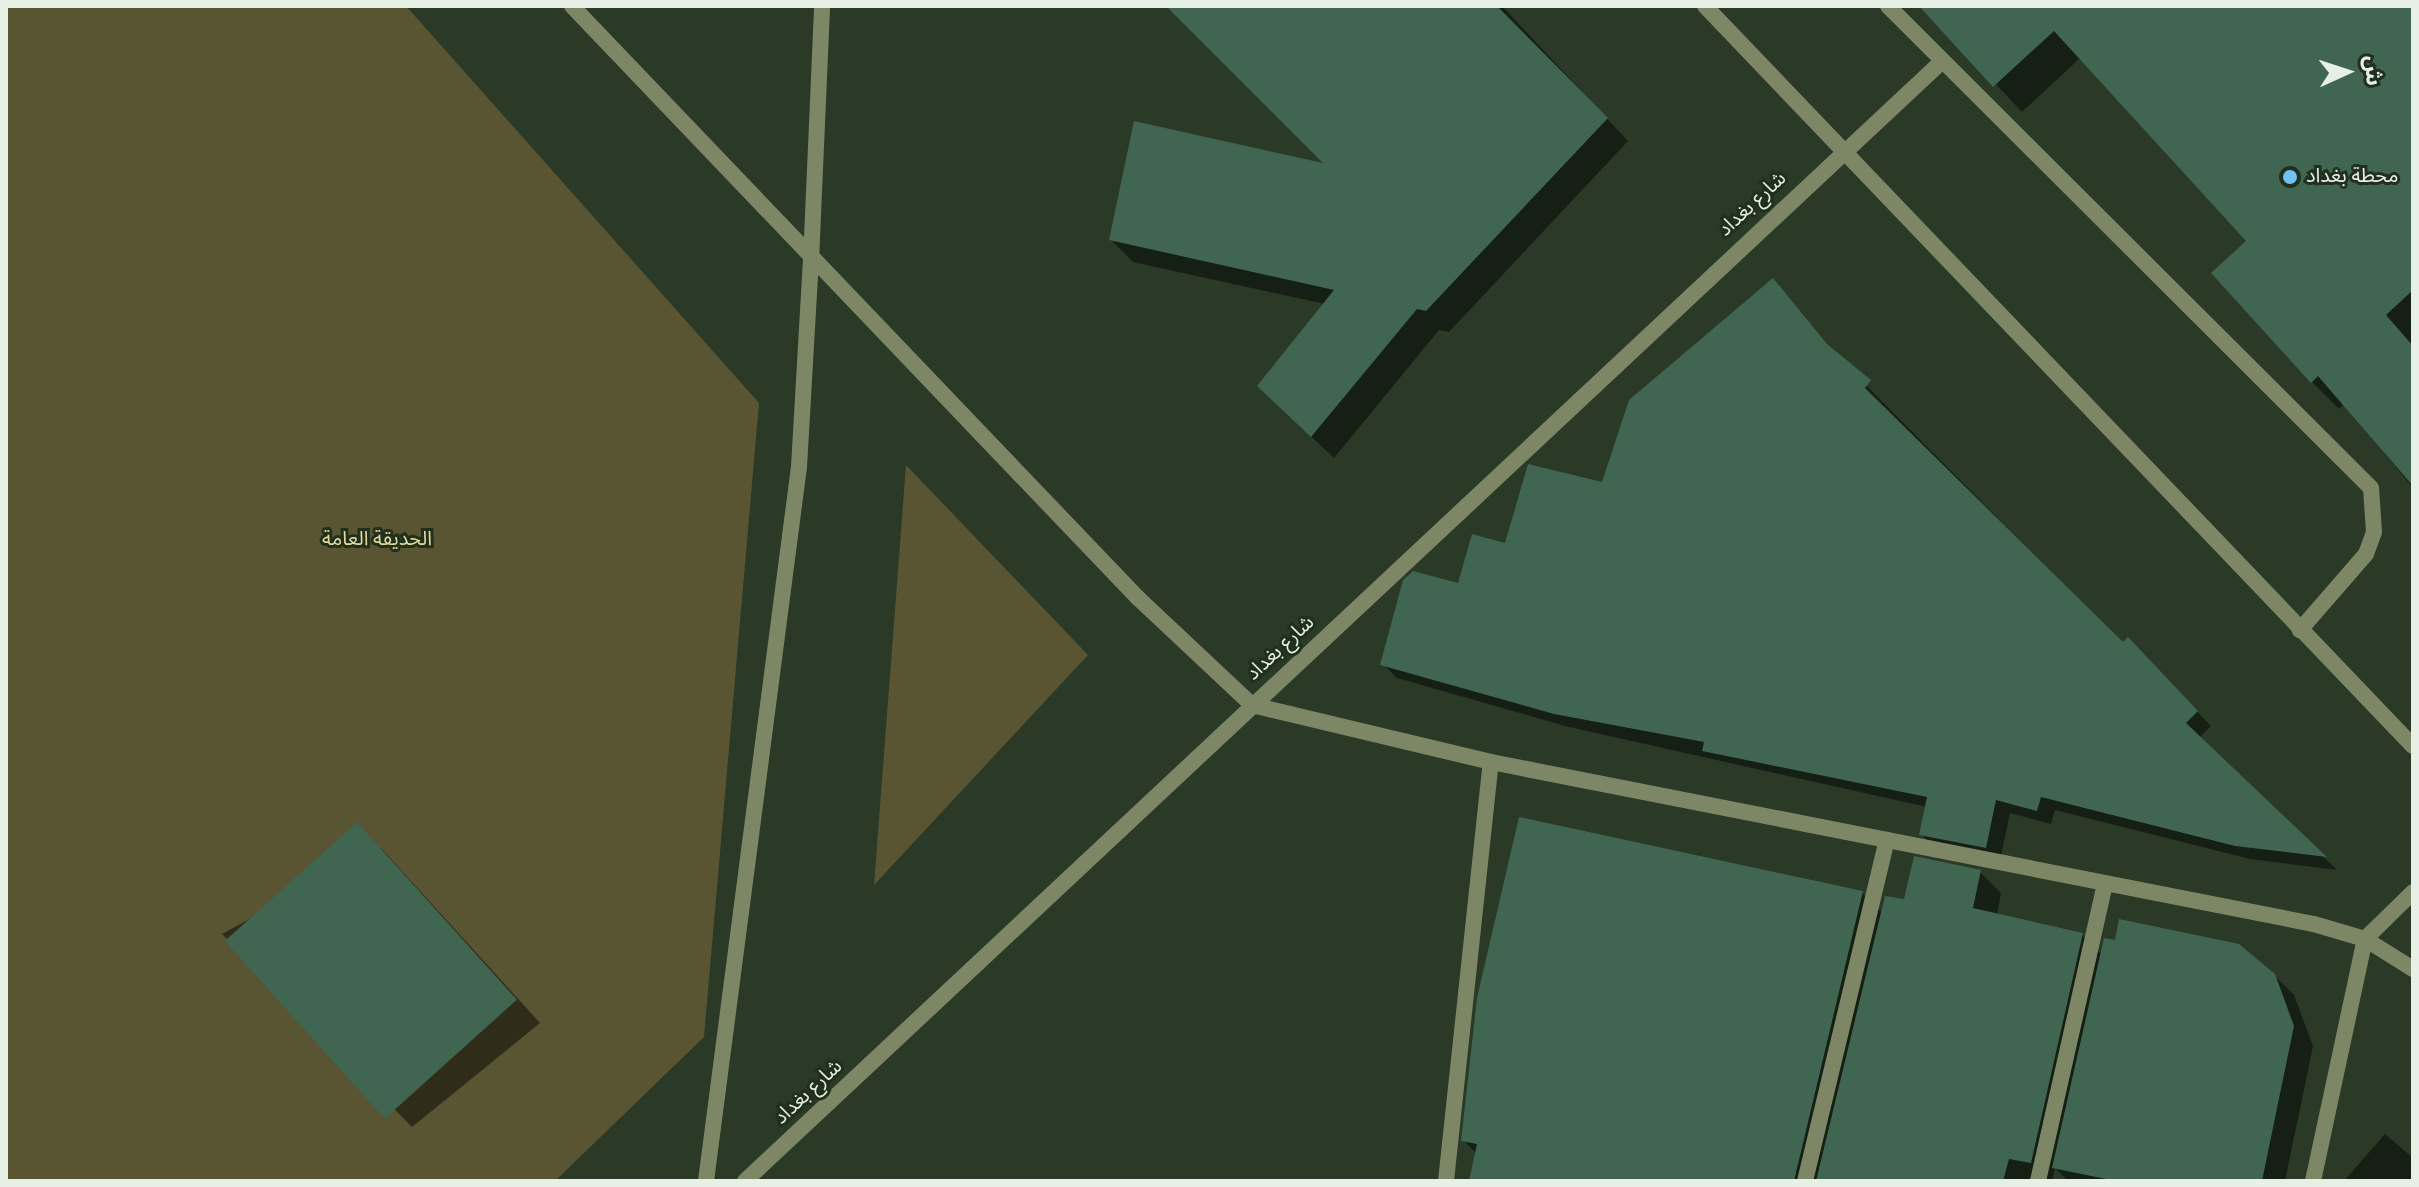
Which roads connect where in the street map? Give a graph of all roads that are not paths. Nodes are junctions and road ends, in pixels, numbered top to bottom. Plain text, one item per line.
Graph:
1 (572, 6) edge
2 (822, 6) edge
3 (1705, 6) edge
4 (1888, 6) edge
5 (1939, 64) junction
6 (1845, 147) junction
7 (811, 261) junction
8 (2300, 630) junction
9 (1252, 705) junction
10 (2413, 746) edge
11 (1491, 762) junction
12 (1887, 840) junction
13 (2105, 883) junction
14 (2413, 892) edge
15 (2365, 939) junction
16 (2413, 969) edge
17 (706, 1181) edge
18 (745, 1181) edge
19 (1446, 1181) edge
20 (1805, 1181) edge
21 (2038, 1181) edge
22 (2313, 1181) edge

1 - 7 street
2 - 7 street
3 - 6 street
4 - 5 street
5 - 6 street, شارع بغداد
5 - 8 street
6 - 8 street
6 - 9 street, شارع بغداد
7 - 9 street
7 - 17 street
8 - 10 street
9 - 11 street
9 - 18 street, شارع بغداد
11 - 12 street
11 - 19 street
12 - 13 street
12 - 20 street
13 - 15 street
13 - 21 street
14 - 15 street
15 - 16 street
15 - 22 street

